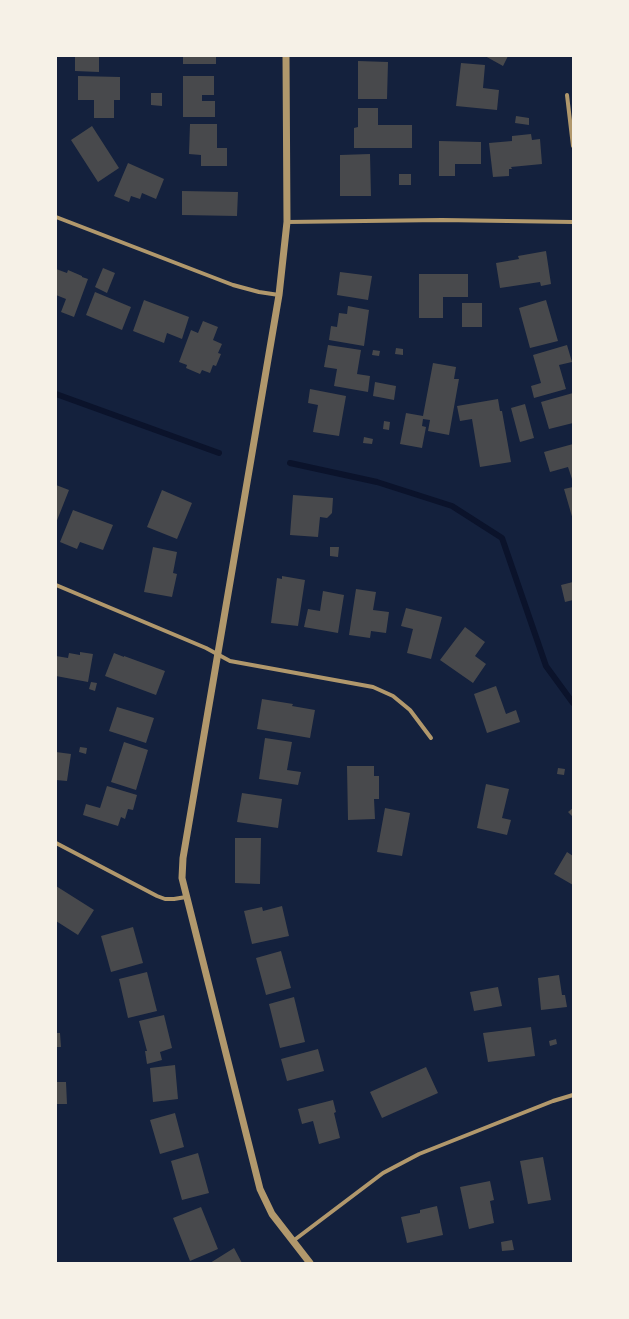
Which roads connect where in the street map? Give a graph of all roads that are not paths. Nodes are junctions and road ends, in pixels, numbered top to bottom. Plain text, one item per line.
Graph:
1 (286, 56) edge
2 (568, 95) dead end
3 (573, 146) edge
4 (56, 217) edge
5 (288, 222) junction
6 (573, 222) edge
7 (279, 295) junction
8 (56, 585) edge
9 (218, 655) junction
10 (431, 738) dead end
11 (56, 843) edge
12 (186, 897) junction
13 (573, 1095) edge
14 (292, 1241) junction
15 (310, 1263) edge

1 - 5 street
2 - 3 street
4 - 7 street
5 - 6 street
5 - 7 street
7 - 9 street
8 - 9 street
9 - 10 street
9 - 12 street
11 - 12 street
12 - 14 street
13 - 14 street
14 - 15 street

